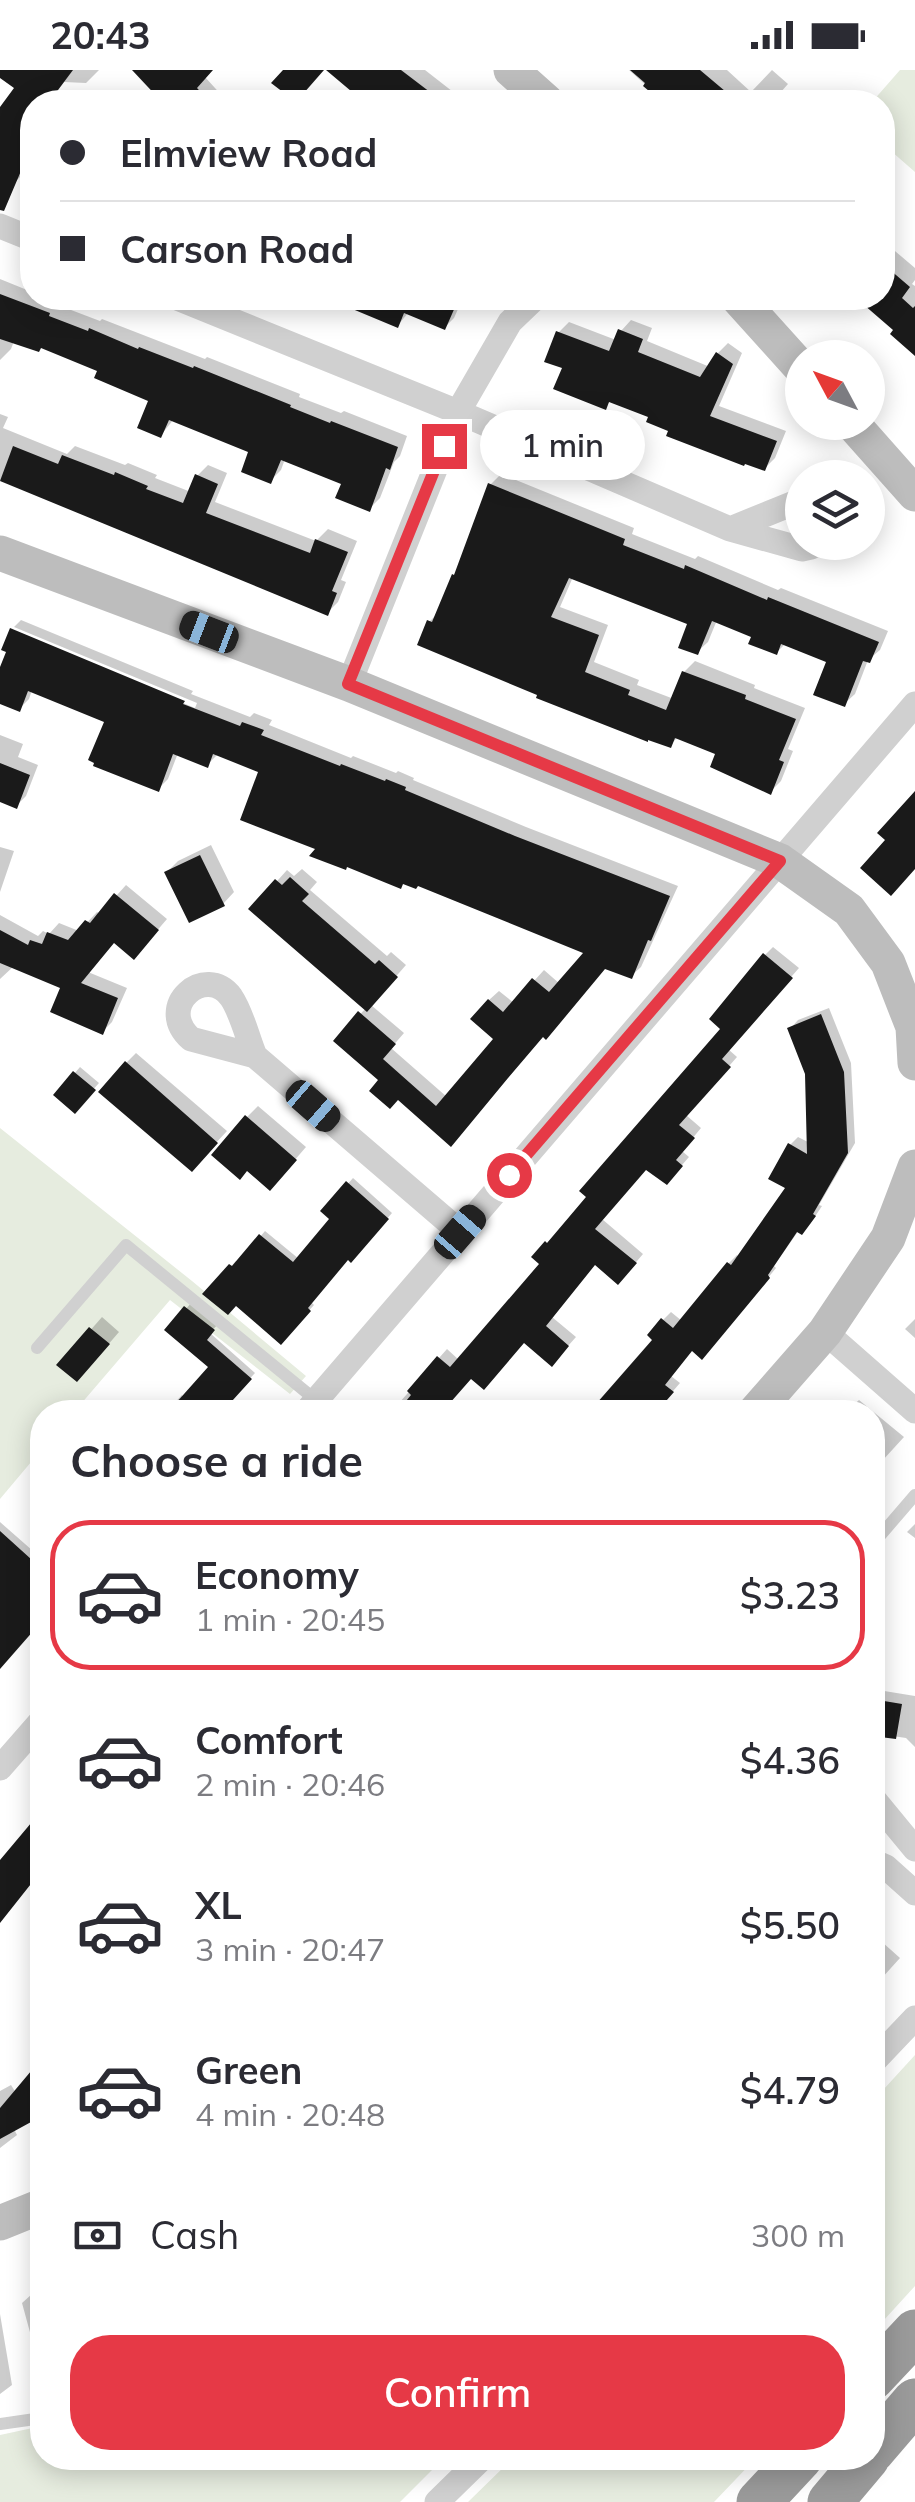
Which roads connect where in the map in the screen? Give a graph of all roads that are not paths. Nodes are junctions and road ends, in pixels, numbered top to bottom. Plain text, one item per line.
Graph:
1 (207, 310) edge
2 (522, 310) edge
3 (749, 310) edge
4 (785, 350) edge
5 (458, 412) junction
6 (867, 440) edge
7 (915, 494) edge
8 (785, 508) edge
9 (730, 529) junction
10 (785, 544) edge
11 (0, 553) edge
12 (348, 684) junction
13 (915, 704) edge
14 (780, 861) junction
15 (254, 1056) dead end
16 (915, 1063) edge
17 (915, 1167) edge
18 (460, 1232) junction
19 (825, 1332) junction
20 (37, 1348) dead end
21 (305, 1400) edge
22 (317, 1400) edge
23 (766, 1400) edge
24 (915, 1412) edge
25 (915, 1495) edge
26 (885, 1529) edge
27 (30, 1734) edge
28 (0, 1768) edge
29 (885, 1812) edge
30 (915, 1848) edge
31 (885, 1867) edge
32 (915, 1893) edge
33 (915, 2018) edge
34 (885, 2050) edge
35 (30, 2211) edge
36 (0, 2222) edge
37 (915, 2332) edge
38 (885, 2364) edge
39 (915, 2402) edge
40 (30, 2420) edge
41 (0, 2424) edge
42 (885, 2437) edge
43 (470, 2470) edge
44 (789, 2470) edge
45 (857, 2470) edge
46 (437, 2502) edge
47 (759, 2502) edge
48 (830, 2502) edge

1 - 5 street
2 - 5 street
3 - 4 street
5 - 9 street
5 - 12 street
6 - 7 street
8 - 9 street
9 - 10 street
11 - 12 street
12 - 14 street
13 - 14 street
14 - 16 street
14 - 18 street
15 - 18 street
17 - 19 street
18 - 22 street
19 - 23 street
19 - 24 street
20 - 21 lane
25 - 26 lane
27 - 28 street
29 - 30 street
31 - 32 street
33 - 34 street
35 - 36 street
37 - 38 highway
39 - 42 highway
40 - 41 lane
43 - 46 street
44 - 47 highway
45 - 48 highway

